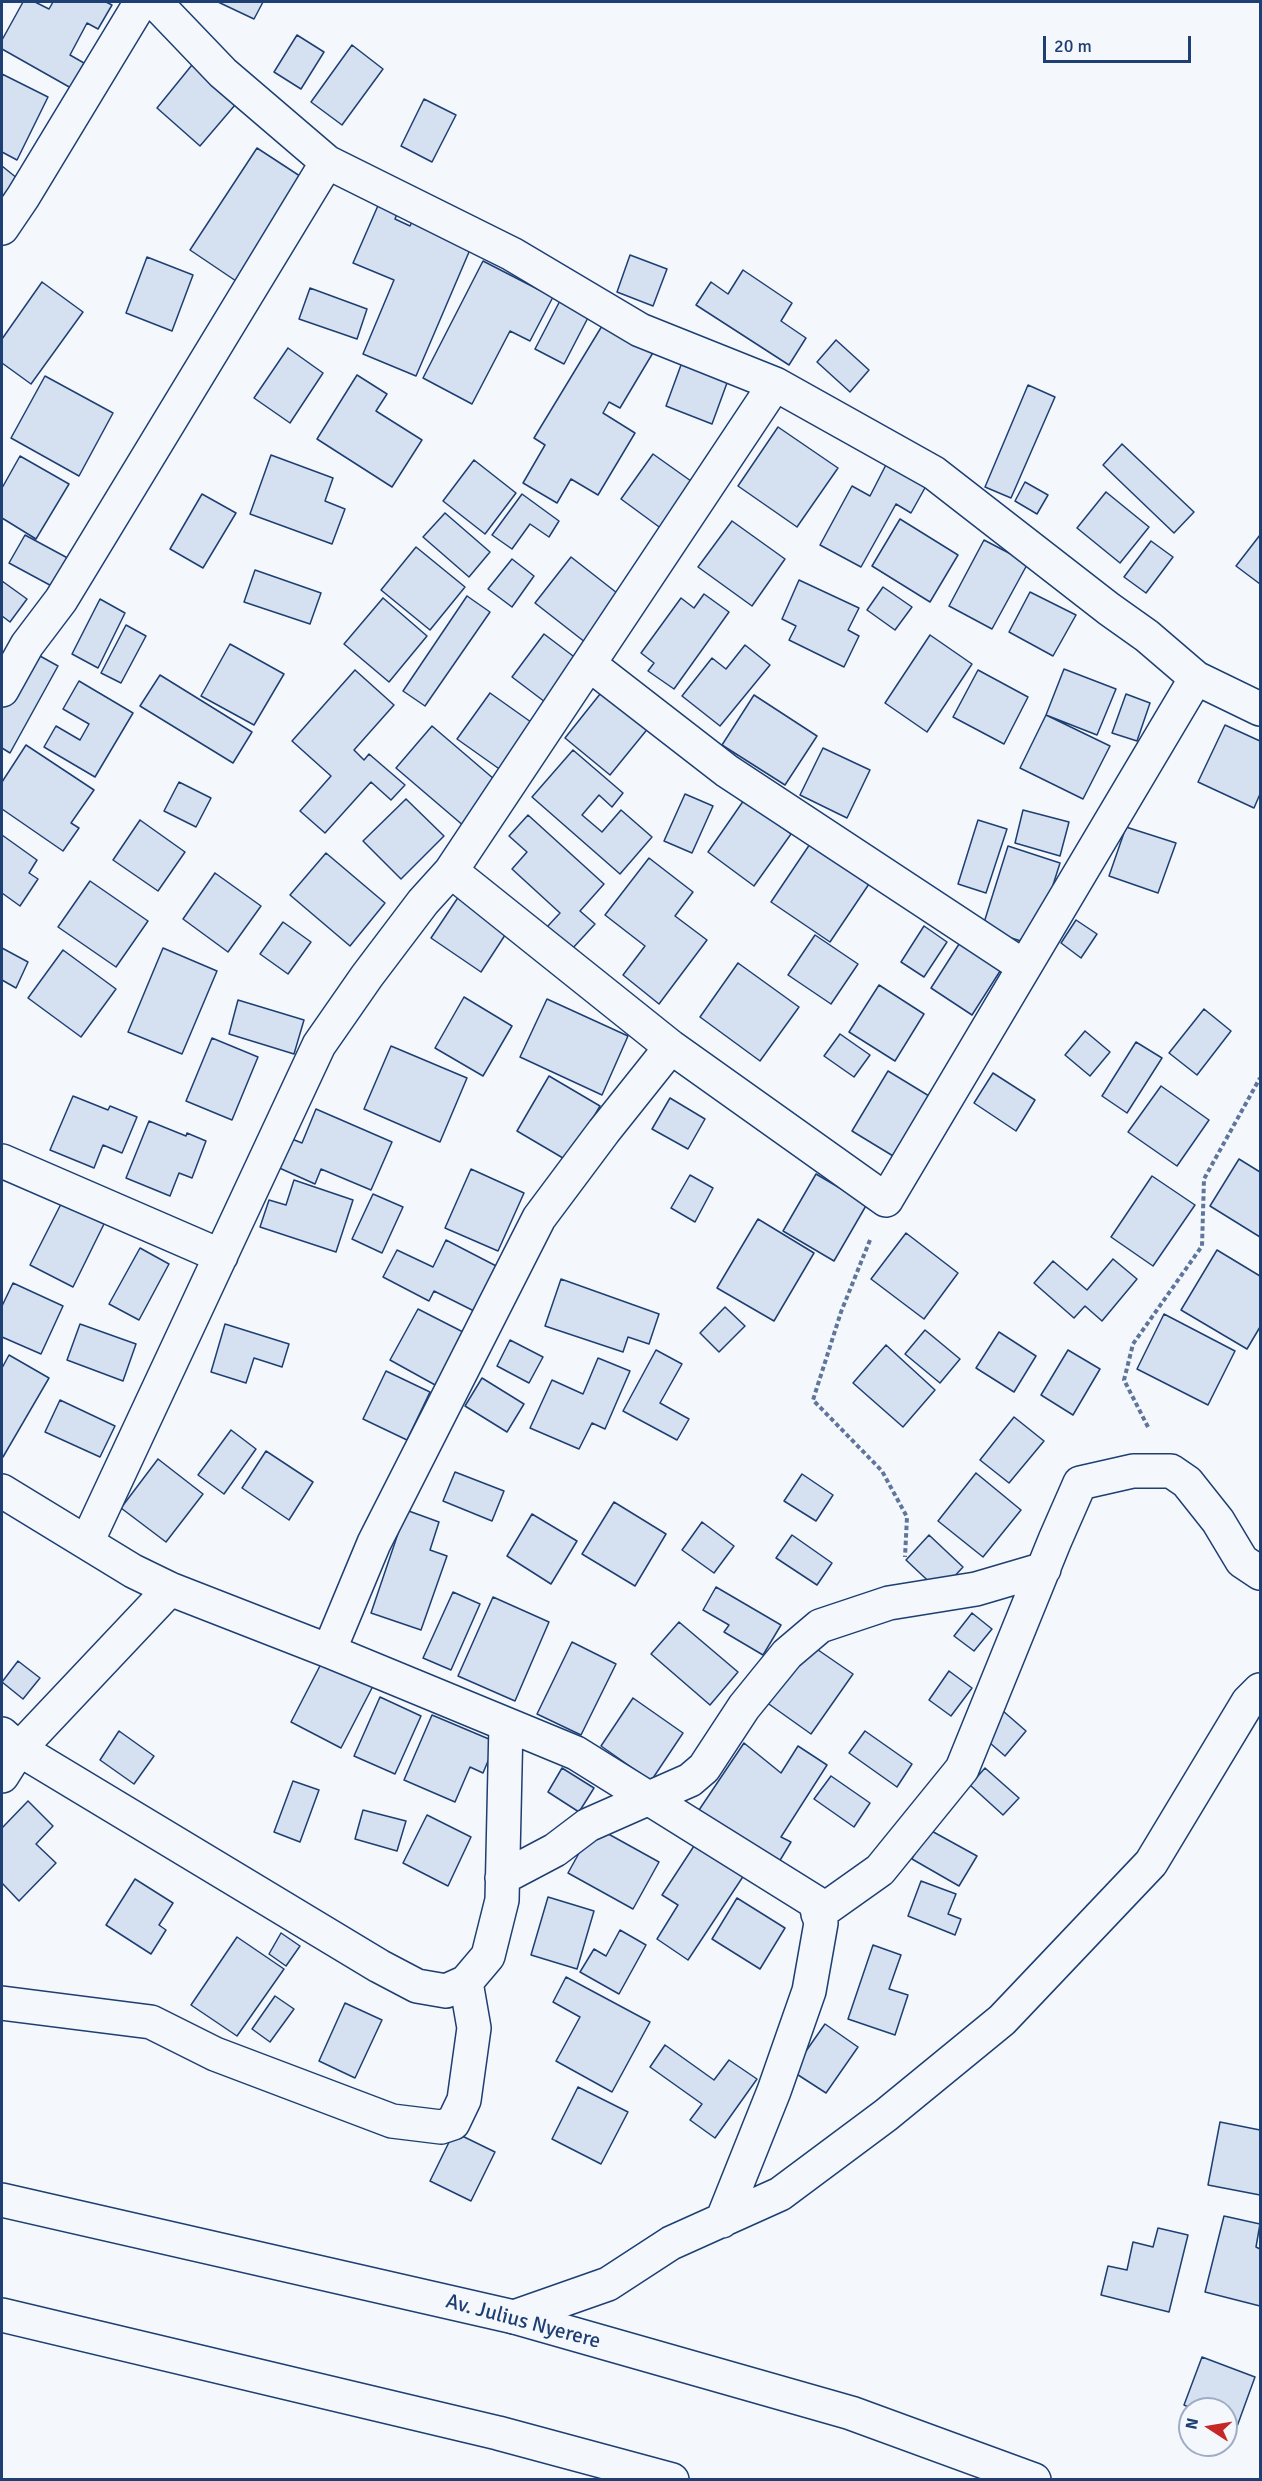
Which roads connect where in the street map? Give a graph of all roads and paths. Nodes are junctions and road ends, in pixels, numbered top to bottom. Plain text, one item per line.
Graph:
1 (141, 2) edge
2 (155, 2) edge
3 (327, 162) junction
4 (2, 228) edge
5 (775, 384) junction
6 (589, 664) junction
7 (1196, 678) junction
8 (2, 690) edge
9 (1260, 710) edge
10 (451, 871) junction
11 (1023, 966) junction
12 (670, 1047) junction
13 (1260, 1077) edge
14 (2, 1161) edge
15 (885, 1200) junction
16 (221, 1256) junction
17 (1171, 1471) junction
18 (2, 1491) edge
19 (87, 1542) junction
20 (1044, 1569) junction
21 (1260, 1573) edge
22 (170, 1589) junction
23 (903, 1600) junction
24 (329, 1651) junction
25 (1260, 1690) edge
26 (506, 1724) junction
27 (10, 1741) edge
28 (2, 1776) edge
29 (650, 1799) junction
30 (502, 1878) junction
31 (818, 1914) junction
32 (466, 1982) junction
33 (2, 2003) edge
34 (2, 2200) edge
35 (723, 2221) junction
36 (2, 2315) edge
37 (514, 2317) junction
38 (672, 2480) edge
39 (1034, 2480) edge

1 - 4 street
2 - 3 street
3 - 5 street
3 - 8 street
5 - 6 street
5 - 7 street
6 - 10 street
6 - 11 street
7 - 9 street
7 - 11 street
10 - 12 street
10 - 16 street
11 - 15 street
12 - 15 street
12 - 24 street
13 - 17 path
14 - 16 street
15 - 23 path
16 - 19 street
17 - 20 street
17 - 21 street
18 - 19 street
19 - 22 street
20 - 23 street
20 - 31 street
22 - 24 street
22 - 27 street
23 - 29 street
24 - 26 street
25 - 35 street
26 - 29 street
26 - 30 street
27 - 28 street
27 - 32 street
29 - 30 street
29 - 31 street
30 - 32 street
31 - 35 street
32 - 33 street
34 - 37 street, Av. Julius Nyerere
35 - 37 street
36 - 38 street
37 - 39 street, Av. Julius Nyerere

